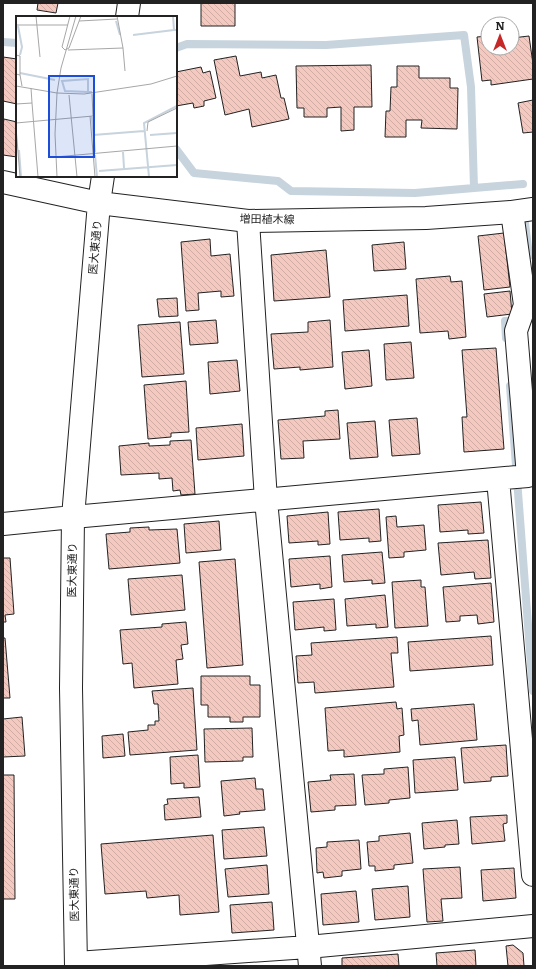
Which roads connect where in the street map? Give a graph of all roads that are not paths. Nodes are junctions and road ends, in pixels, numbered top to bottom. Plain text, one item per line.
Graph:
1 (129, 3) edge
2 (127, 16) edge
3 (103, 177) edge
4 (3, 182) edge
5 (99, 203) junction
6 (523, 210) edge
7 (248, 221) junction
8 (502, 479) junction
9 (266, 500) junction
10 (73, 517) junction
11 (3, 524) edge
12 (533, 875) edge
13 (533, 926) edge
14 (309, 956) edge
15 (76, 965) edge

1 - 2 street
3 - 5 street, 医大東通り
4 - 5 street, 増田植木線
5 - 7 street, 増田植木線
5 - 10 street, 医大東通り
6 - 7 street, 増田植木線
6 - 8 street
7 - 9 street
8 - 9 street
8 - 12 street
9 - 10 street
9 - 14 street
10 - 11 street
10 - 15 street, 医大東通り
13 - 14 street
14 - 15 street

